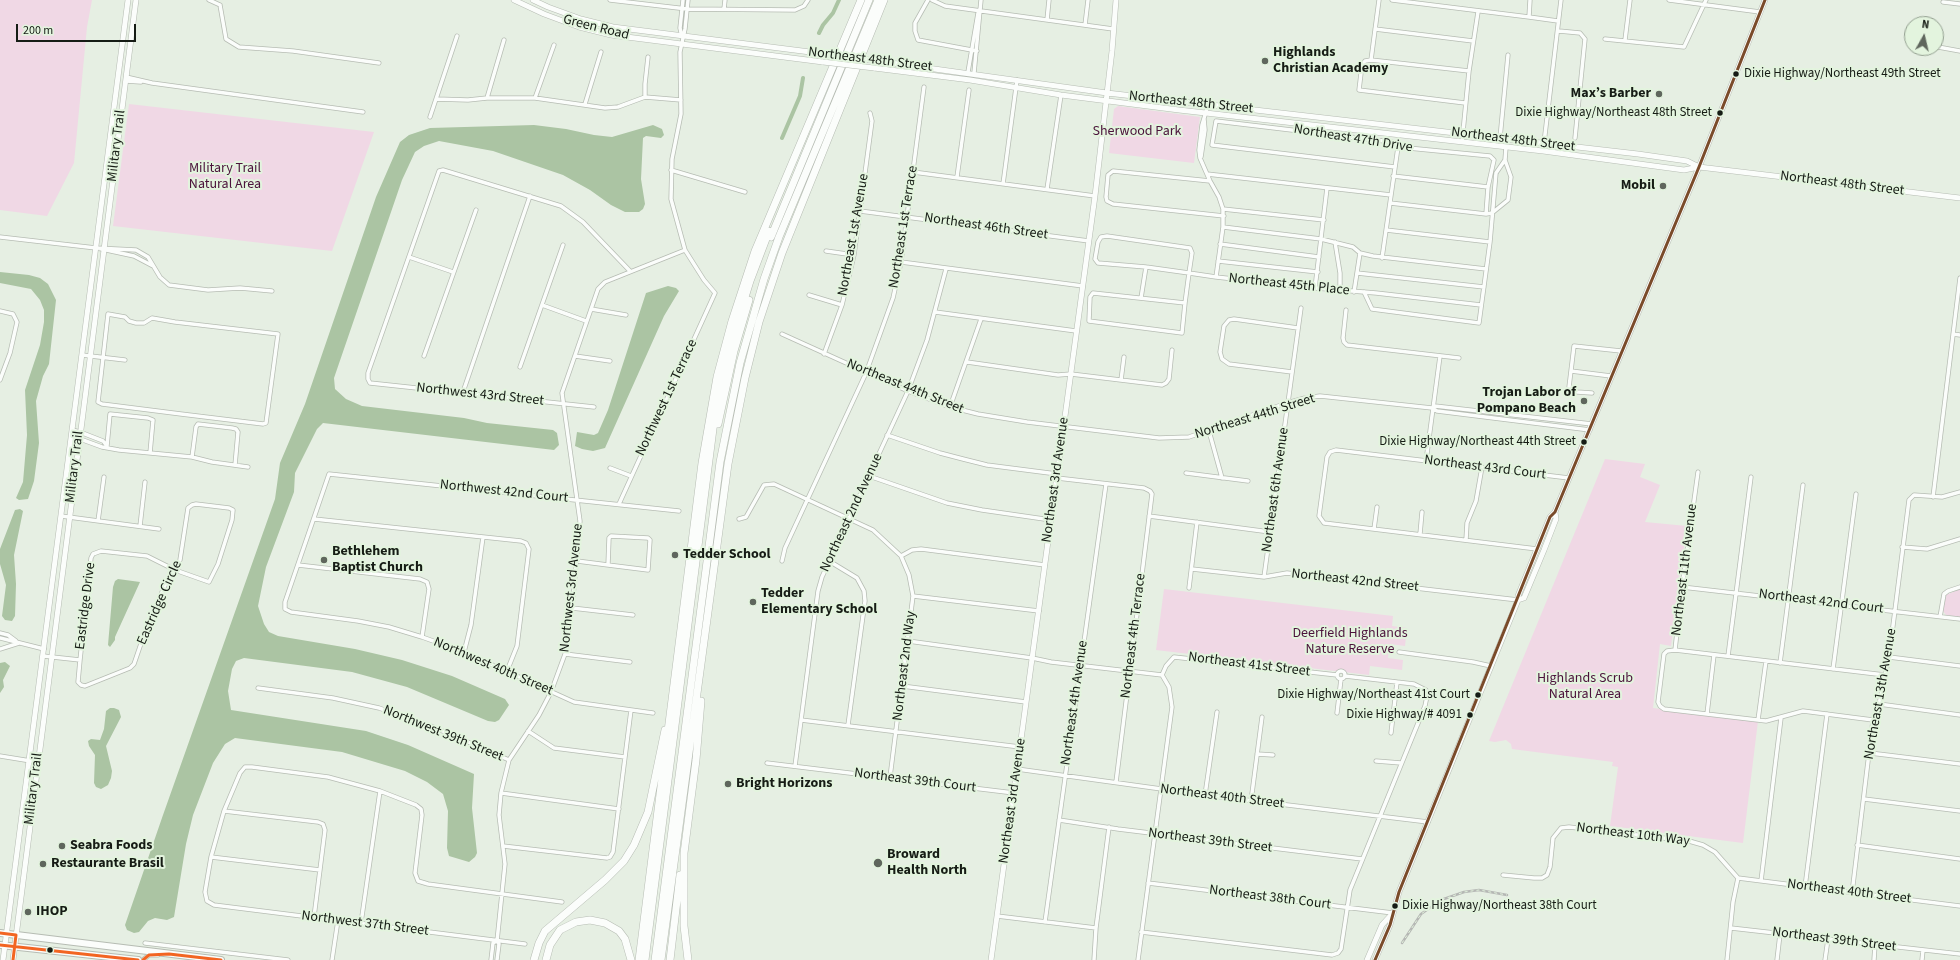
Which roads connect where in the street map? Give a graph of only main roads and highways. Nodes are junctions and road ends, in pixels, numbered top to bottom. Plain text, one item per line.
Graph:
1 (128, 0) edge
2 (136, 0) edge
3 (514, 0) edge
4 (533, 0) edge
5 (861, 0) edge
6 (869, 0) edge
7 (878, 0) edge
8 (884, 0) edge
9 (1116, 0) edge
10 (1765, 0) edge
11 (682, 37) joint
12 (123, 40) junction
13 (131, 41) junction
14 (681, 44) joint
15 (1107, 93) junction
16 (1106, 101) junction
17 (1197, 104) junction
18 (1179, 110) junction
19 (113, 115) junction
20 (121, 116) junction
21 (1555, 144) junction
22 (1506, 147) junction
23 (1699, 167) junction
24 (1960, 198) edge
25 (773, 209) junction
26 (745, 378) junction
27 (725, 433) junction
28 (1555, 512) junction
29 (1518, 600) junction
30 (702, 657) junction
31 (677, 670) junction
32 (682, 679) junction
33 (684, 853) junction
34 (1392, 913) junction
35 (3, 933) edge
36 (16, 935) junction
37 (2, 946) edge
38 (14, 947) junction
39 (3, 960) edge
40 (13, 960) edge
41 (138, 960) edge
42 (221, 960) edge
43 (534, 960) edge
44 (546, 960) edge
45 (631, 960) edge
46 (640, 960) edge
47 (645, 960) edge
48 (655, 960) edge
49 (661, 960) edge
50 (670, 960) edge
51 (688, 960) edge
52 (992, 960) edge
53 (1367, 960) edge
54 (1375, 960) edge

1 - 12 main road, Military Trail
2 - 13 main road, Military Trail
3 - 14 main road, Green Road
4 - 11 main road, Green Road
5 - 25 highway
6 - 32 highway
7 - 27 highway
8 - 26 highway
9 - 15 main road, Northeast 3rd Avenue
10 - 23 main road
11 - 15 main road, Northeast 48th Street, bridge
12 - 13 main road
12 - 19 main road, Military Trail
13 - 20 main road, Military Trail
14 - 16 main road, Northeast 48th Street, bridge
15 - 16 main road, Northeast 3rd Avenue
15 - 17 main road, Northeast 48th Street
16 - 18 main road, Northeast 48th Street
16 - 52 main road, Northeast 3rd Avenue
17 - 18 main road
17 - 21 main road, Northeast 48th Street
18 - 22 main road, Northeast 48th Street
19 - 20 main road
19 - 35 main road, Military Trail
20 - 36 main road, Military Trail
21 - 22 main road
21 - 23 main road, Northeast 48th Street
22 - 23 main road, Northeast 48th Street
23 - 24 main road, Northeast 48th Street
23 - 28 main road
25 - 31 highway
25 - 32 highway
26 - 27 highway
26 - 30 highway
27 - 48 highway
28 - 29 main road
28 - 29 main road
29 - 34 main road
30 - 33 highway
30 - 49 highway
31 - 43 highway
31 - 46 highway
32 - 47 highway
33 - 50 highway
33 - 51 highway
34 - 53 main road
34 - 54 main road
35 - 36 main road
35 - 37 main road, Military Trail
36 - 38 main road, Military Trail
36 - 42 main road
37 - 38 main road
37 - 39 main road, Military Trail
38 - 40 main road, Military Trail
38 - 41 main road
44 - 45 highway

